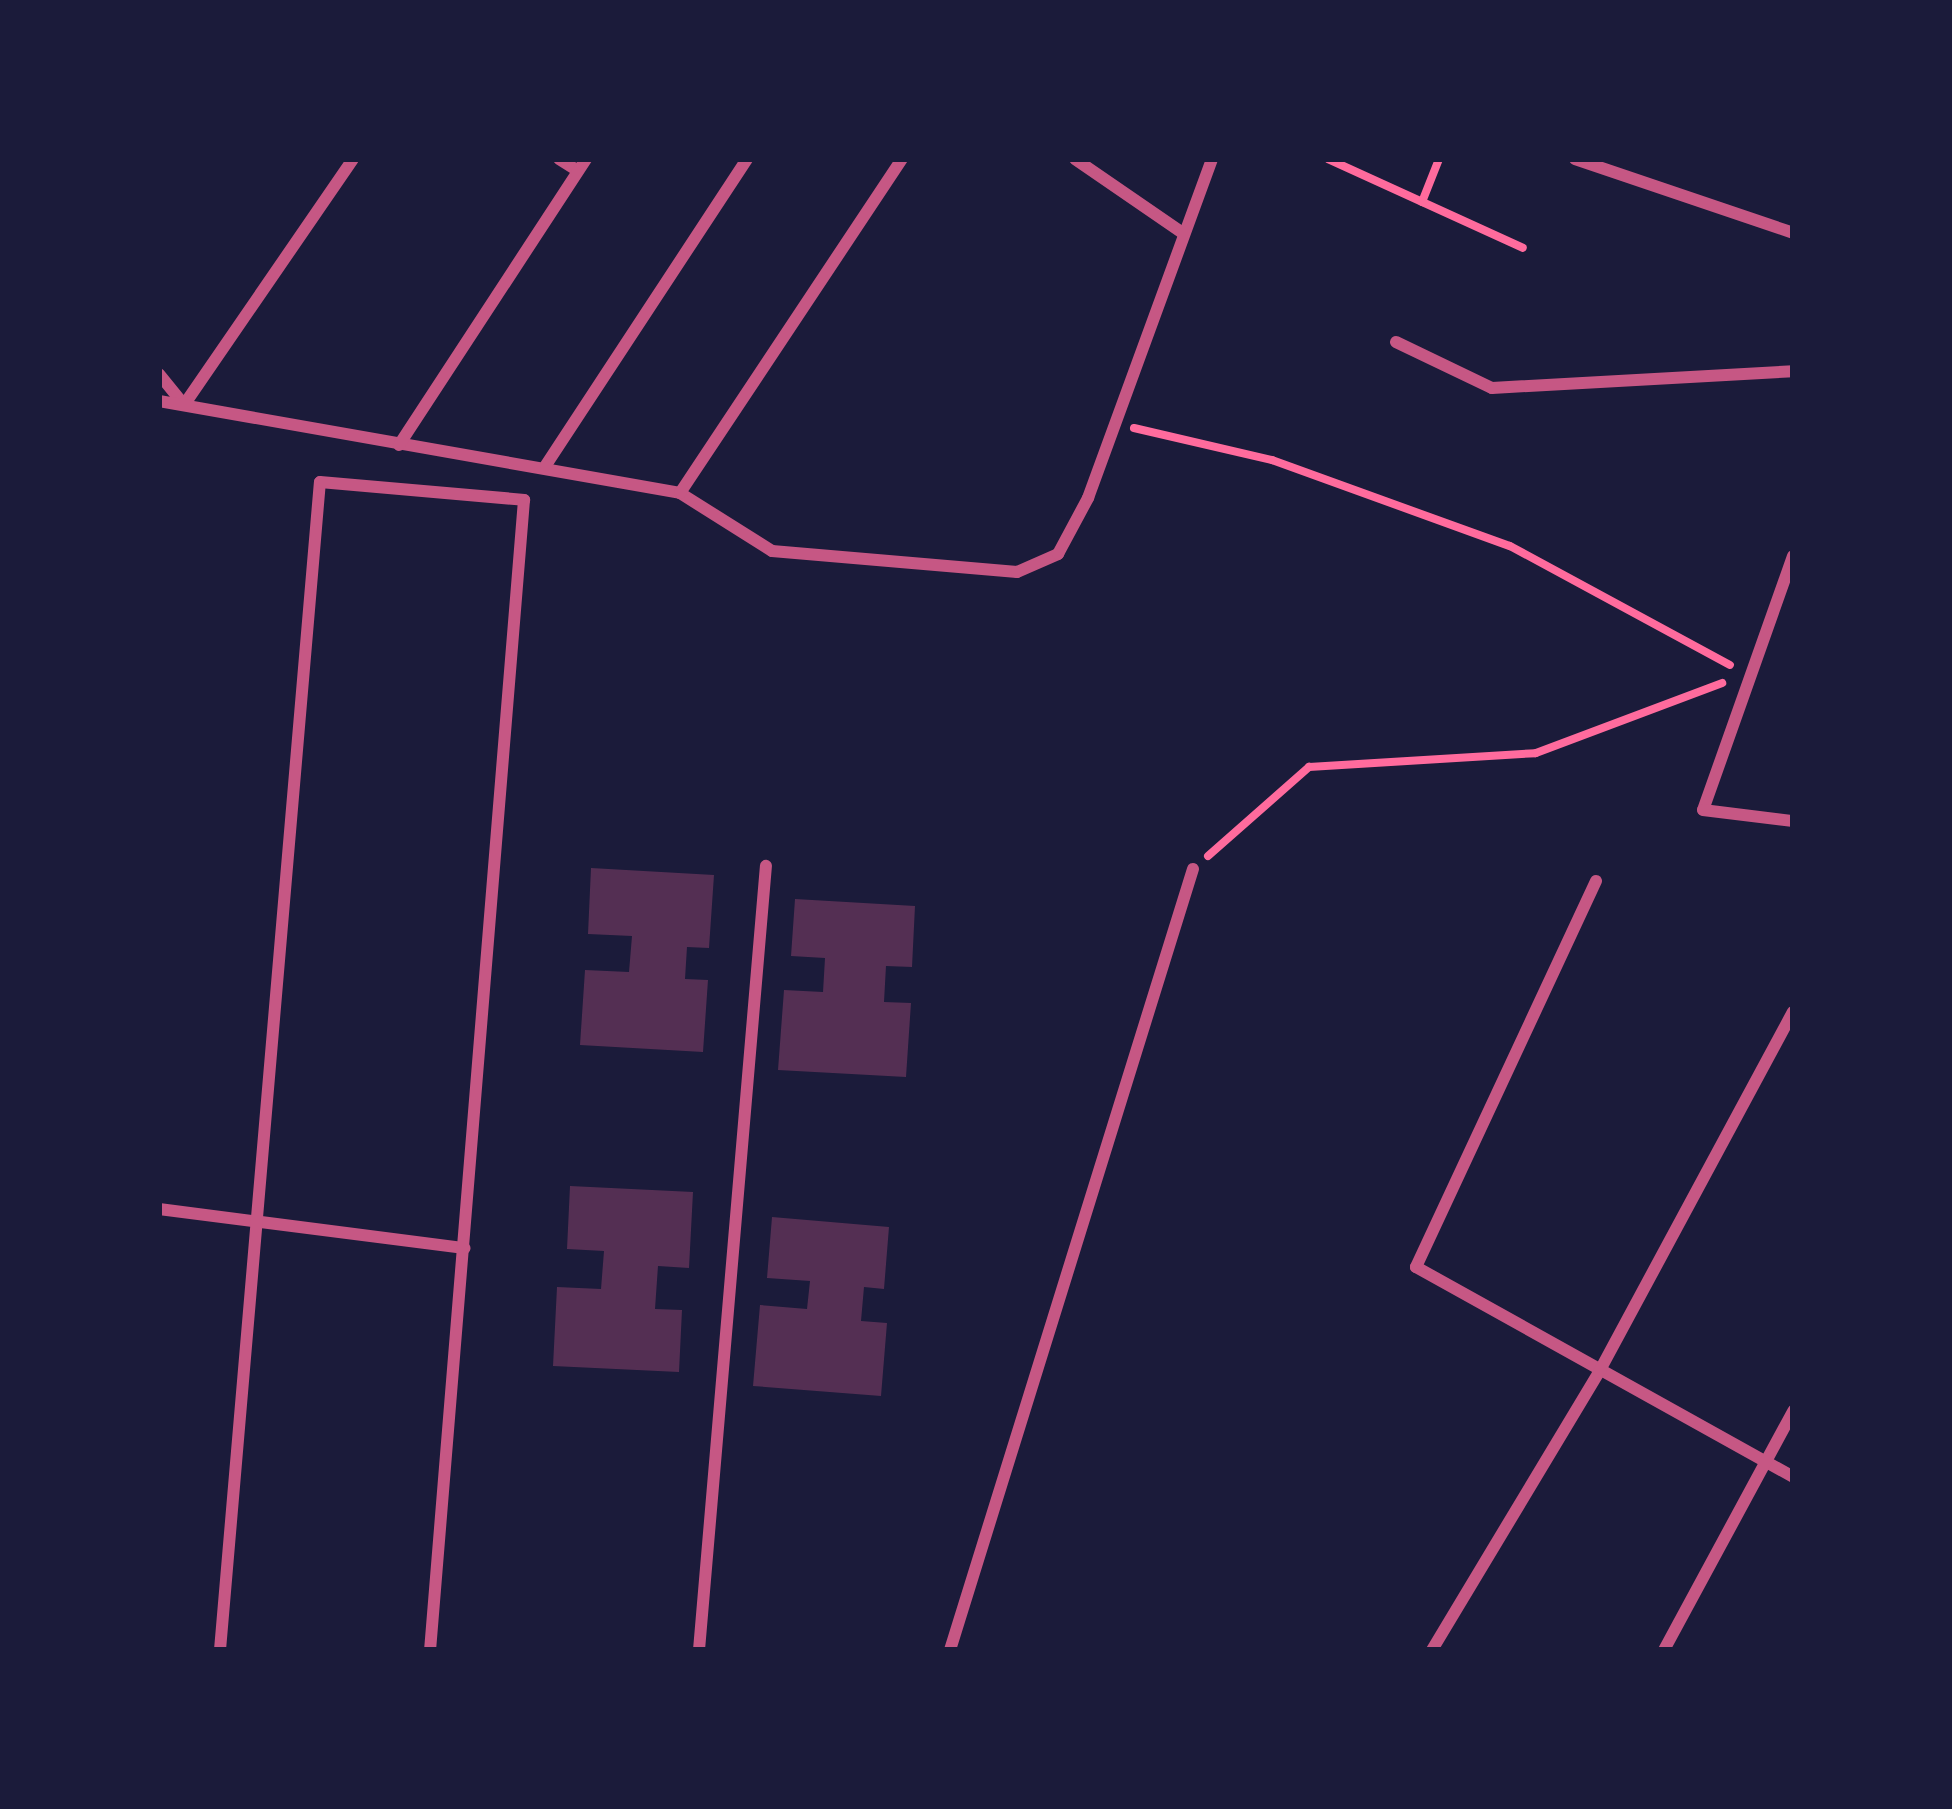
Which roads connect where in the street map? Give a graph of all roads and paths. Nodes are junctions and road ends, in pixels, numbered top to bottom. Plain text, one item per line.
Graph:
1 (353, 159) edge
2 (560, 159) edge
3 (747, 159) edge
4 (902, 159) edge
5 (1212, 159) edge
6 (1328, 159) edge
7 (1439, 159) edge
8 (1575, 159) edge
9 (1081, 160) edge
10 (582, 165) edge
11 (1422, 202) junction
12 (1793, 233) edge
13 (1184, 234) junction
14 (1523, 248) dead end
15 (1396, 342) dead end
16 (1793, 371) edge
17 (159, 374) edge
18 (159, 400) edge
19 (184, 405) junction
20 (1115, 424) junction
21 (399, 445) junction
22 (546, 465) junction
23 (680, 493) junction
24 (1793, 556) edge
25 (1746, 674) junction
26 (1793, 820) edge
27 (766, 866) dead end
28 (1193, 869) joint
29 (1597, 881) dead end
30 (1793, 1012) edge
31 (159, 1209) edge
32 (258, 1222) junction
33 (465, 1248) junction
34 (1599, 1372) junction
35 (1793, 1411) edge
36 (1763, 1461) junction
37 (1793, 1477) edge
38 (220, 1650) edge
39 (430, 1650) edge
40 (699, 1650) edge
41 (950, 1650) edge
42 (1432, 1650) edge
43 (1664, 1650) edge

1 - 19 street
2 - 10 street
3 - 22 street
4 - 23 street
5 - 13 street
6 - 11 path
7 - 11 path
8 - 12 street
9 - 13 street
10 - 21 street
11 - 14 path
13 - 20 street
15 - 16 street
17 - 19 street
18 - 19 street
19 - 21 street
20 - 23 street
20 - 25 path
21 - 22 street
22 - 23 street
24 - 25 street
25 - 26 street
25 - 28 path
27 - 40 street
28 - 41 street
29 - 34 street
30 - 34 street
31 - 32 street
32 - 33 street
32 - 33 street
32 - 38 street
33 - 39 street
34 - 36 street
34 - 42 street
35 - 36 street
36 - 37 street
36 - 43 street

